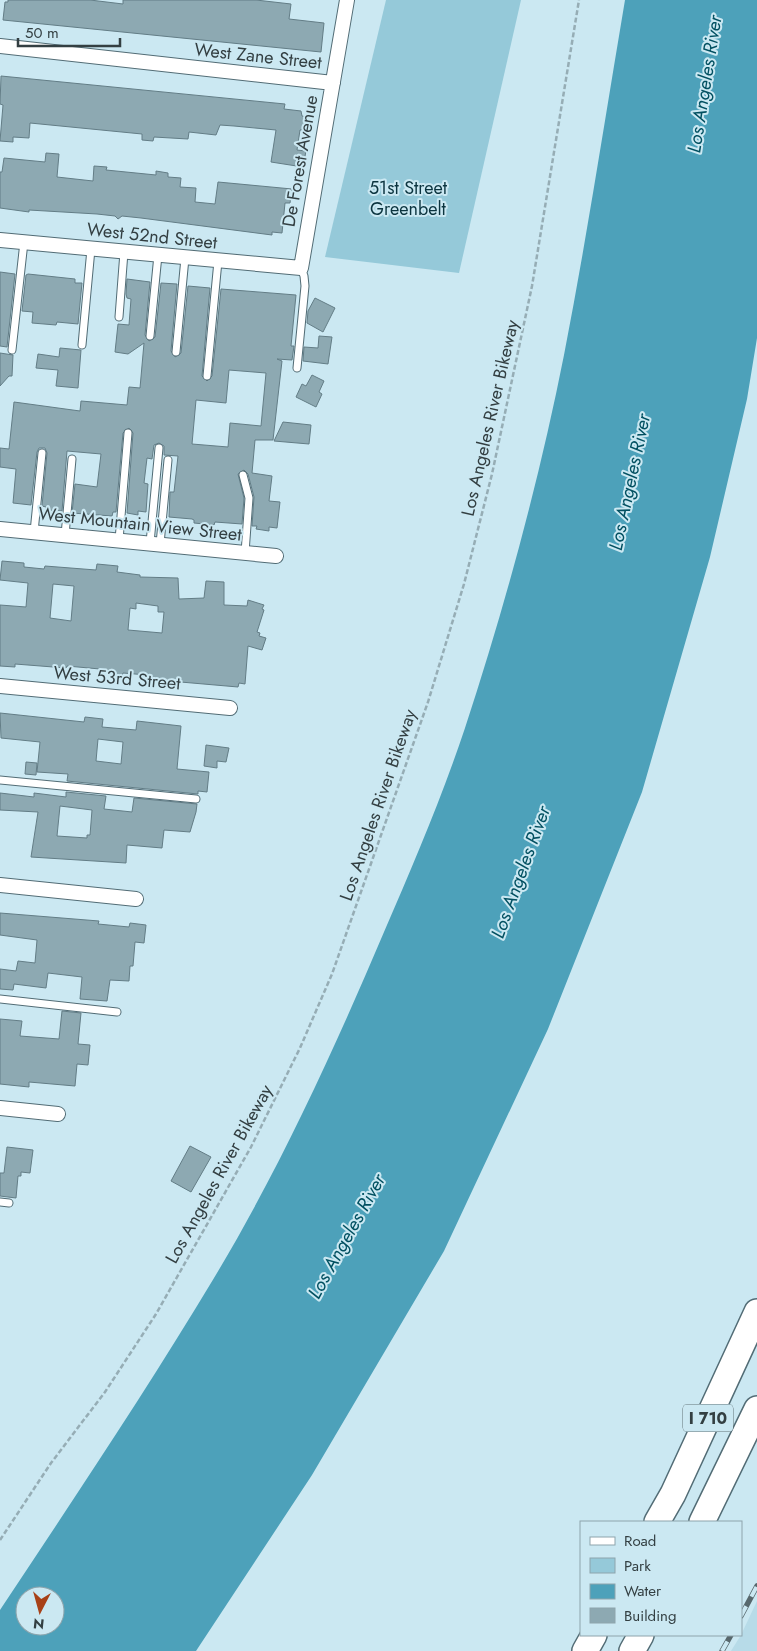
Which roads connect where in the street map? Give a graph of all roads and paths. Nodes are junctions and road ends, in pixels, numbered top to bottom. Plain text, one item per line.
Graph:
1 (347, 0) edge
2 (579, 0) edge
3 (0, 46) edge
4 (332, 83) junction
5 (0, 240) edge
6 (24, 242) junction
7 (91, 248) junction
8 (124, 252) junction
9 (158, 255) junction
10 (185, 258) junction
11 (218, 261) junction
12 (300, 268) junction
13 (119, 317) dead end
14 (150, 336) dead end
15 (82, 346) dead end
16 (12, 350) dead end
17 (176, 352) dead end
18 (297, 368) dead end
19 (207, 376) dead end
20 (128, 433) dead end
21 (159, 448) dead end
22 (42, 453) dead end
23 (72, 458) dead end
24 (168, 460) dead end
25 (243, 475) dead end
26 (0, 529) edge
27 (34, 532) junction
28 (66, 535) junction
29 (119, 540) junction
30 (155, 544) junction
31 (245, 553) junction
32 (276, 556) dead end
33 (0, 686) edge
34 (230, 708) dead end
35 (0, 780) edge
36 (196, 799) dead end
37 (0, 884) edge
38 (136, 899) dead end
39 (0, 999) edge
40 (117, 1012) dead end
41 (0, 1108) edge
42 (58, 1114) dead end
43 (0, 1202) edge
44 (9, 1203) dead end
45 (757, 1312) edge
46 (757, 1409) edge
47 (658, 1521) edge
48 (702, 1521) edge
49 (0, 1540) edge
50 (593, 1636) edge
51 (640, 1636) edge
52 (585, 1651) edge
53 (632, 1651) edge

1 - 4 street, De Forest Avenue
2 - 49 path, Los Angeles River Bikeway
3 - 4 street, West Zane Street
4 - 12 street, De Forest Avenue
5 - 6 street, West 52nd Street
6 - 7 street, West 52nd Street
6 - 16 lane
7 - 8 street, West 52nd Street
7 - 15 lane
8 - 9 street, West 52nd Street
8 - 13 lane
9 - 10 street, West 52nd Street
9 - 14 lane
10 - 11 street, West 52nd Street
10 - 17 lane
11 - 12 street, West 52nd Street
11 - 19 lane
12 - 18 lane
20 - 29 lane
21 - 30 lane
22 - 27 lane
23 - 28 lane
24 - 30 lane
25 - 31 lane
26 - 27 street, West Mountain View Street
27 - 28 street, West Mountain View Street
28 - 29 street, West Mountain View Street
29 - 30 street, West Mountain View Street
30 - 31 street, West Mountain View Street
31 - 32 street, West Mountain View Street
33 - 34 street, West 53rd Street
35 - 36 lane
37 - 38 street
39 - 40 lane
41 - 42 street
43 - 44 lane
45 - 47 highway, I 710
46 - 48 highway, I 710
50 - 52 highway
51 - 53 highway

